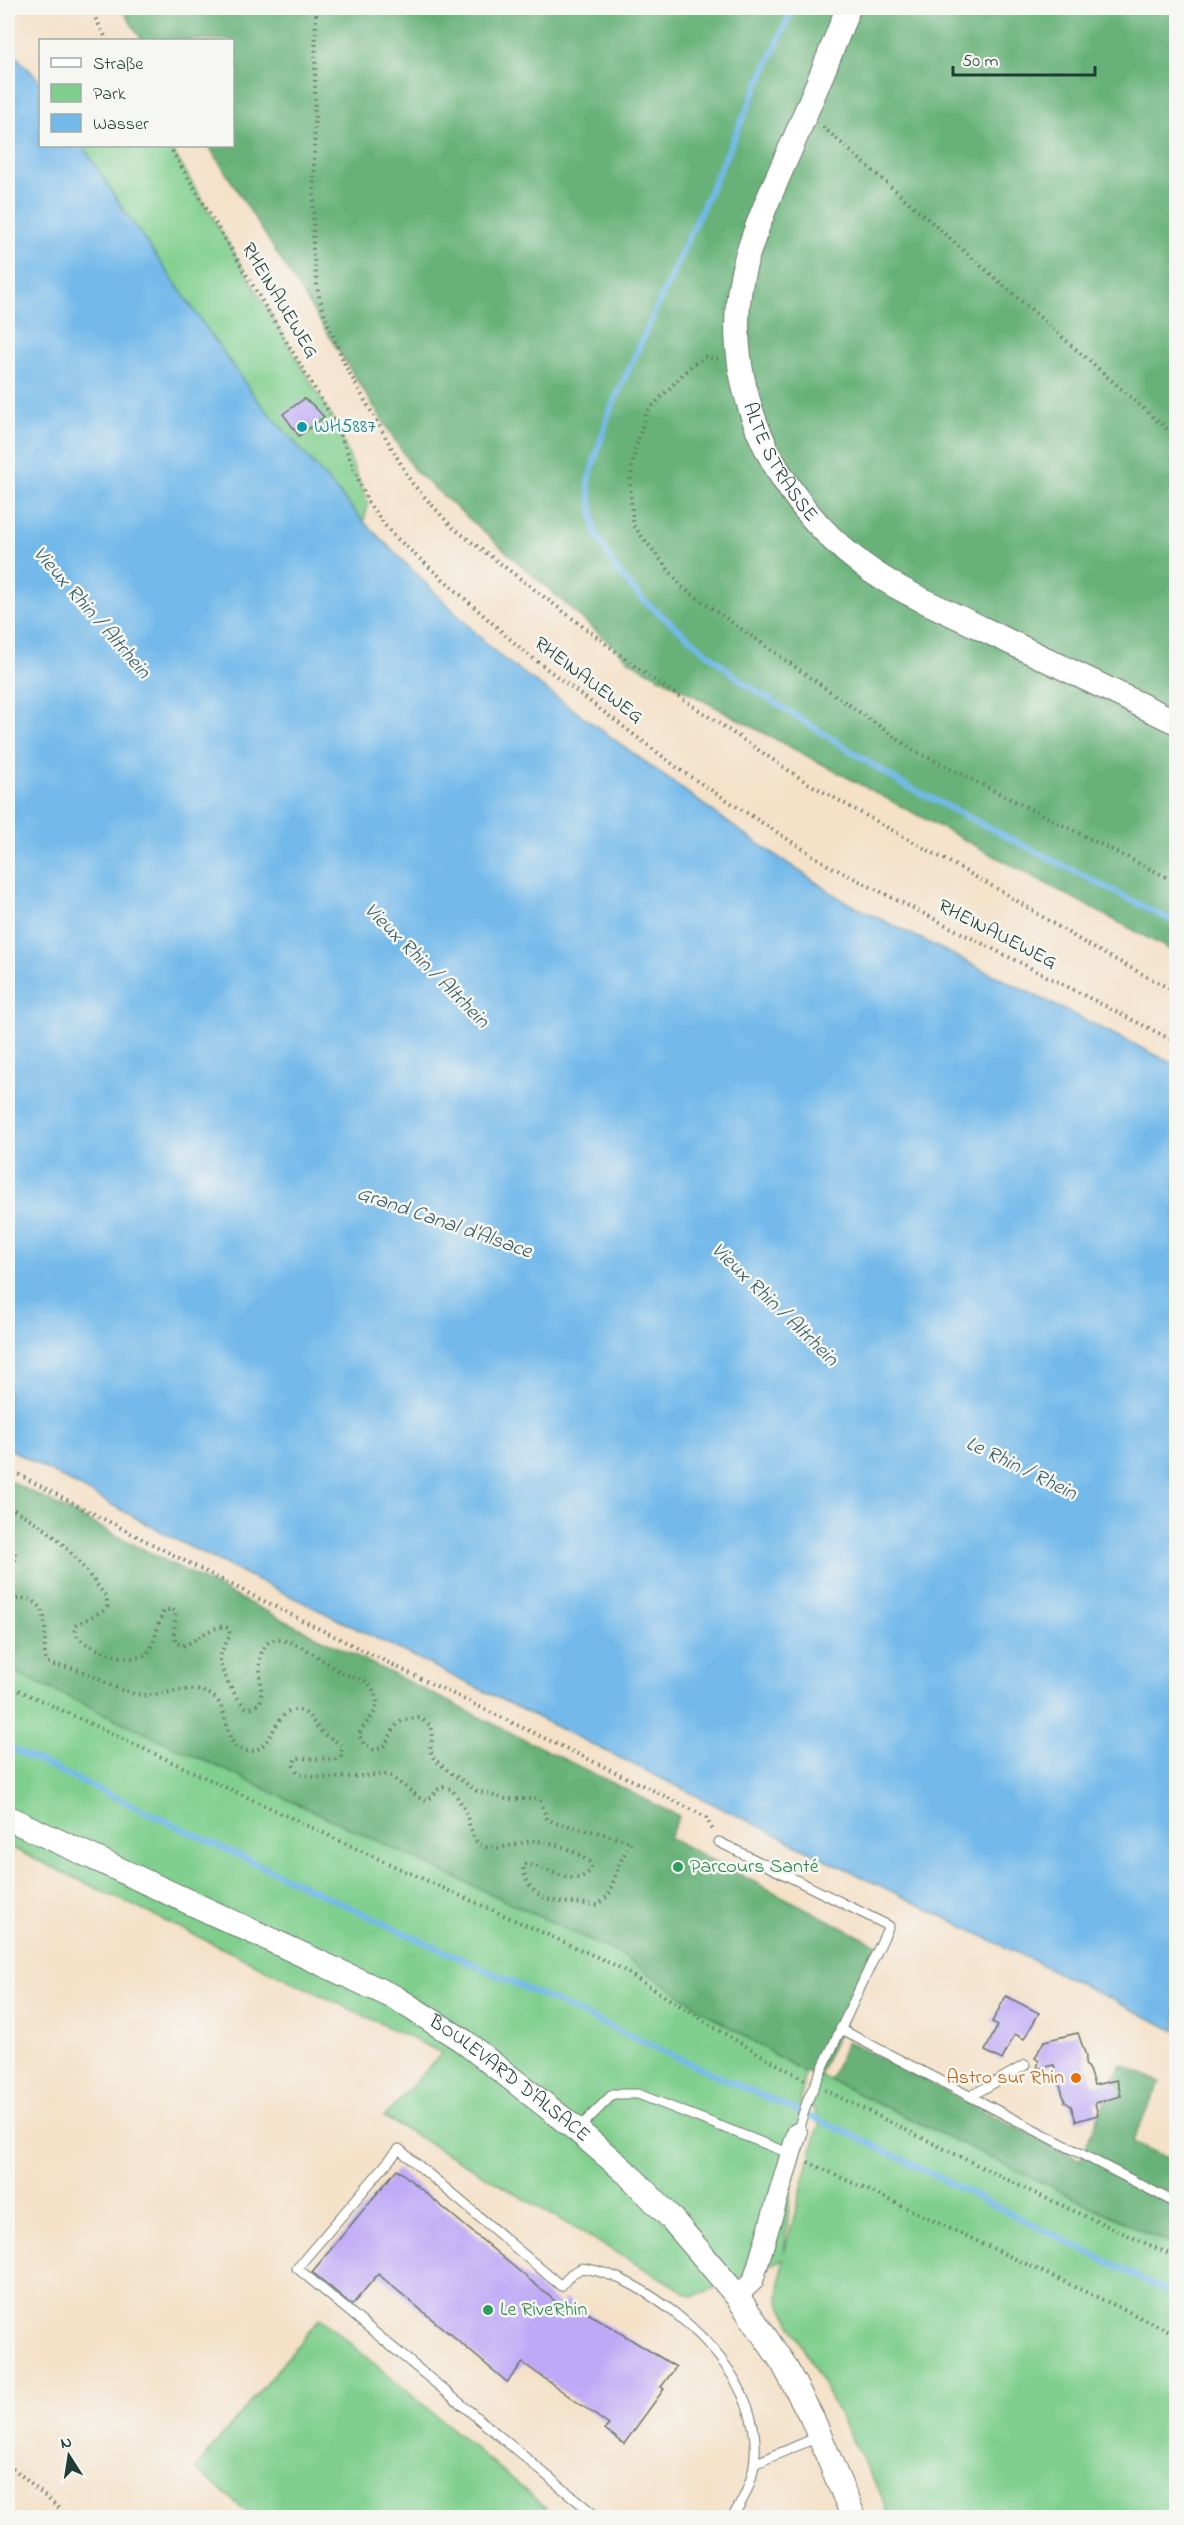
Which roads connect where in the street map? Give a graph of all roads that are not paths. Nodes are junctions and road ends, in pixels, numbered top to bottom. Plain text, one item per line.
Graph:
1 (848, 8) edge
2 (1176, 722) edge
3 (8, 1818) edge
4 (719, 1842) road end
5 (840, 2029) junction
6 (1025, 2065) dead end
7 (971, 2096) junction
8 (577, 2130) junction
9 (796, 2133) joint
10 (791, 2154) junction
11 (1176, 2203) edge
12 (737, 2296) junction
13 (820, 2436) junction
14 (754, 2464) junction
15 (598, 2517) edge
16 (731, 2517) edge
17 (854, 2517) edge

1 - 2 street, ALTE STRASSE
3 - 8 street, BOULEVARD D'ALSACE
4 - 5 lane
5 - 7 lane
5 - 9 lane
6 - 7 lane
7 - 11 lane
8 - 10 lane
8 - 12 street, BOULEVARD D'ALSACE
9 - 10 street
10 - 12 street
12 - 13 street, BOULEVARD D'ALSACE
13 - 14 lane
13 - 17 street, BOULEVARD D'ALSACE
14 - 15 lane
14 - 16 lane

